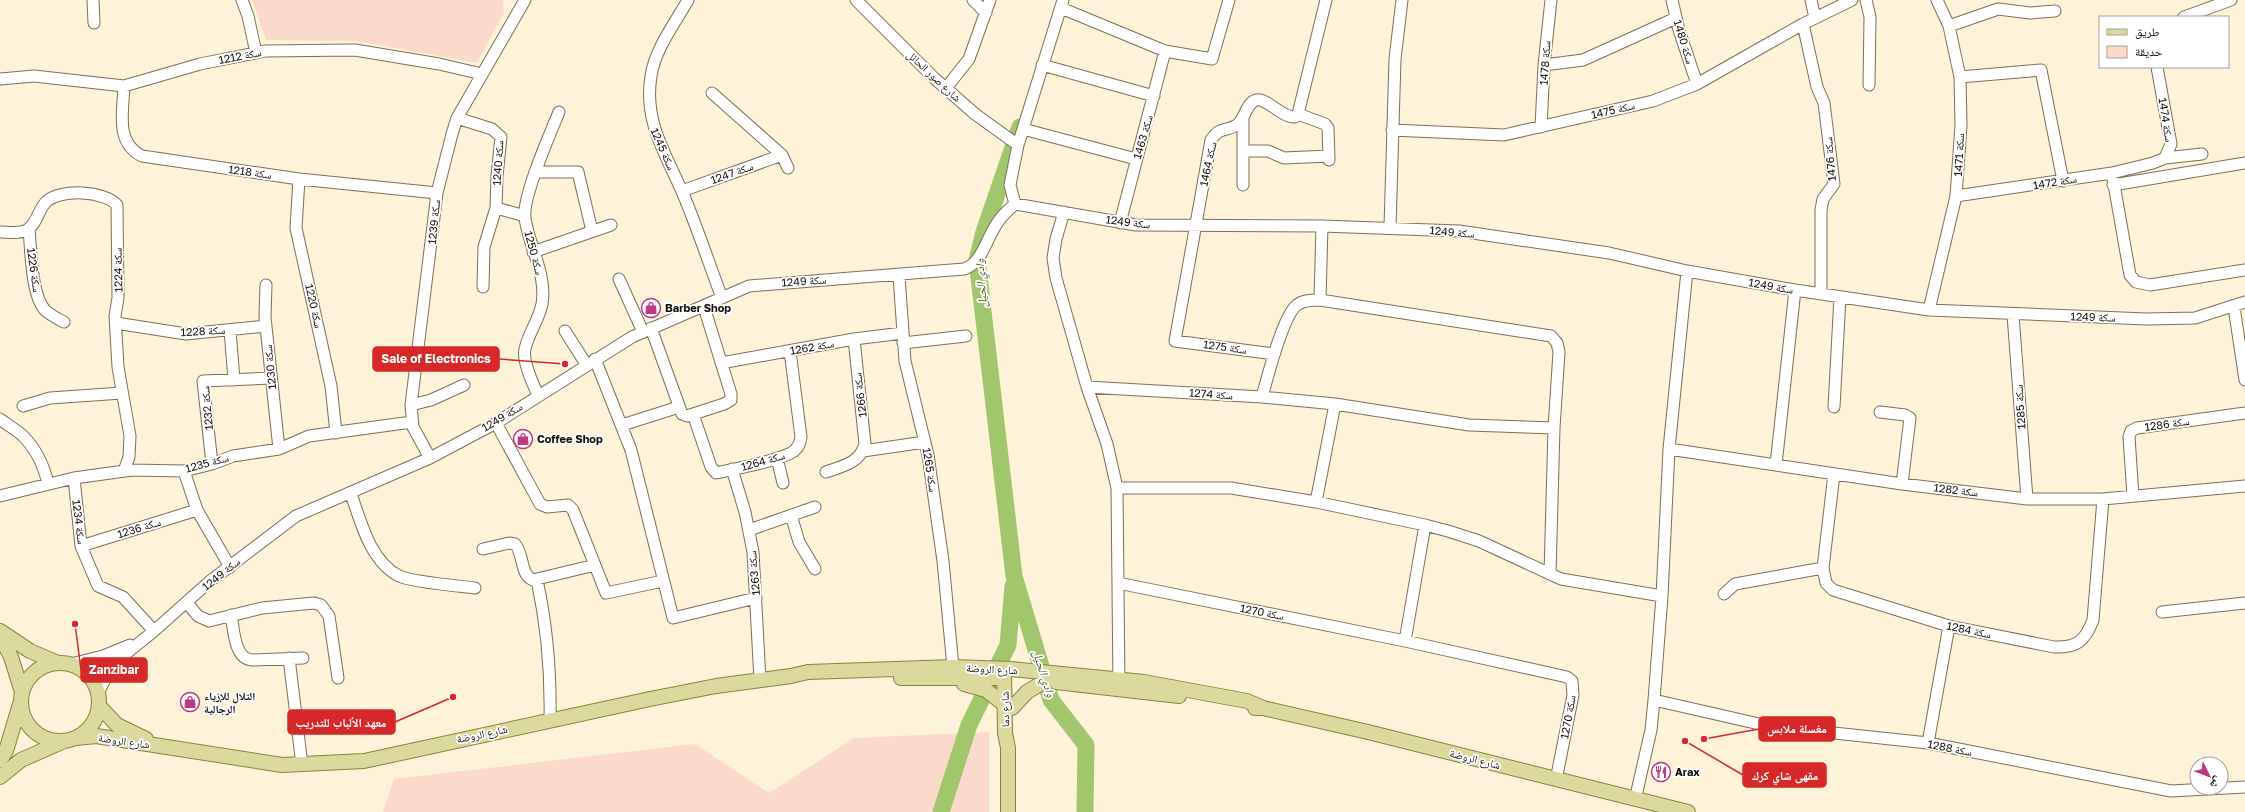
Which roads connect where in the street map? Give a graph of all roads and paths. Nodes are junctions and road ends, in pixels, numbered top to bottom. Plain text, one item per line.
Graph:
1 (93, 0) edge
2 (242, 0) edge
3 (524, 0) edge
4 (688, 0) edge
5 (856, 0) edge
6 (973, 0) edge
7 (990, 0) edge
8 (1229, 0) edge
9 (1326, 0) edge
10 (1402, 0) edge
11 (1550, 0) edge
12 (1672, 0) edge
13 (1811, 0) edge
14 (1852, 0) edge
15 (1866, 0) edge
16 (1937, 0) edge
17 (2231, 0) edge
18 (1062, 4) edge
19 (2055, 11) dead end
20 (986, 14) junction
21 (2187, 16) edge
22 (1676, 18) junction
23 (1815, 18) junction
24 (94, 23) dead end
25 (1803, 24) junction
26 (1949, 26) junction
27 (1165, 51) junction
28 (256, 53) junction
29 (1042, 65) junction
30 (1544, 66) junction
31 (2156, 68) edge
32 (482, 74) junction
33 (1960, 77) junction
34 (0, 79) edge
35 (1697, 84) junction
36 (1869, 85) dead end
37 (124, 86) junction
38 (946, 88) junction
39 (712, 93) dead end
40 (1154, 96) junction
41 (559, 112) dead end
42 (1298, 114) junction
43 (457, 118) junction
44 (1243, 118) junction
45 (1541, 127) junction
46 (1023, 130) junction
47 (1392, 130) junction
48 (1018, 145) junction
49 (1243, 151) junction
50 (2202, 154) dead end
51 (782, 155) junction
52 (2165, 158) junction
53 (1136, 159) junction
54 (2153, 163) joint
55 (2245, 163) edge
56 (788, 168) dead end
57 (537, 172) junction
58 (2112, 173) junction
59 (299, 179) junction
60 (2063, 181) junction
61 (1243, 185) dead end
62 (2113, 185) junction
63 (682, 191) junction
64 (437, 193) junction
65 (1956, 196) junction
66 (1015, 204) junction
67 (496, 208) junction
68 (1064, 212) junction
69 (525, 216) junction
70 (1120, 222) junction
71 (611, 225) dead end
72 (1195, 225) junction
73 (1322, 226) junction
74 (1390, 227) junction
75 (29, 229) junction
76 (592, 231) junction
77 (0, 232) edge
78 (533, 252) junction
79 (2245, 270) edge
80 (1687, 271) junction
81 (899, 276) junction
82 (619, 279) dead end
83 (266, 285) dead end
84 (483, 288) dead end
85 (1795, 290) junction
86 (1821, 294) junction
87 (1840, 297) junction
88 (722, 298) junction
89 (1320, 300) junction
90 (2245, 302) edge
91 (704, 307) junction
92 (2234, 307) junction
93 (1929, 310) junction
94 (2013, 315) junction
95 (64, 322) dead end
96 (116, 323) junction
97 (266, 326) junction
98 (230, 330) junction
99 (647, 330) junction
100 (565, 331) dead end
101 (966, 336) dead end
102 (903, 338) junction
103 (854, 339) junction
104 (1175, 341) joint
105 (790, 350) junction
106 (1274, 354) junction
107 (591, 362) junction
108 (721, 363) junction
109 (2244, 373) edge
110 (271, 378) junction
111 (234, 380) junction
112 (464, 385) dead end
113 (1087, 387) junction
114 (122, 393) junction
115 (538, 395) junction
116 (1262, 397) junction
117 (1335, 404) junction
118 (411, 405) junction
119 (23, 406) dead end
120 (679, 407) junction
121 (1834, 407) dead end
122 (1880, 412) dead end
123 (2245, 413) edge
124 (693, 414) junction
125 (0, 419) edge
126 (412, 422) junction
127 (496, 422) junction
128 (622, 425) junction
129 (1554, 428) junction
130 (336, 433) junction
131 (926, 442) junction
132 (279, 449) junction
133 (1669, 449) junction
134 (863, 451) junction
135 (430, 458) junction
136 (777, 458) junction
137 (212, 464) junction
138 (1776, 465) junction
139 (732, 469) junction
140 (124, 471) junction
141 (184, 471) junction
142 (826, 472) dead end
143 (1834, 474) junction
144 (74, 478) junction
145 (783, 483) dead end
146 (48, 484) junction
147 (1902, 484) junction
148 (2245, 486) edge
149 (1117, 488) junction
150 (351, 494) junction
151 (0, 496) edge
152 (2133, 496) junction
153 (2027, 499) junction
154 (2103, 499) junction
155 (1316, 502) junction
156 (815, 507) dead end
157 (197, 510) junction
158 (791, 515) junction
159 (1425, 524) junction
160 (749, 530) junction
161 (81, 546) junction
162 (483, 548) dead end
163 (595, 565) junction
164 (230, 566) junction
165 (1823, 568) junction
166 (814, 569) dead end
167 (1550, 574) junction
168 (537, 580) junction
169 (663, 581) junction
170 (1118, 583) junction
171 (475, 588) dead end
172 (1724, 594) dead end
173 (1662, 596) junction
174 (756, 598) junction
175 (187, 603) junction
176 (2245, 603) edge
177 (2162, 612) dead end
178 (231, 615) junction
179 (1949, 626) junction
180 (0, 631) edge
181 (154, 632) junction
182 (0, 635) edge
183 (1406, 641) junction
184 (138, 642) junction
185 (289, 658) junction
186 (303, 658) dead end
187 (65, 664) junction
188 (953, 667) junction
189 (1008, 674) junction
190 (791, 676) junction
191 (338, 678) dead end
192 (886, 678) junction
193 (760, 680) junction
194 (1045, 681) junction
195 (1119, 684) junction
196 (21, 698) junction
197 (98, 700) junction
198 (1654, 700) junction
199 (1008, 707) junction
200 (550, 720) junction
201 (70, 740) junction
202 (1928, 743) junction
203 (172, 748) junction
204 (0, 760) edge
205 (302, 765) junction
206 (0, 777) edge
207 (1556, 780) junction
208 (2245, 787) edge
209 (1635, 800) junction
210 (1008, 812) edge
211 (1688, 812) edge

1 - 24 street
2 - 28 street
3 - 32 street, سكة 1239
4 - 63 street, سكة 1245
5 - 38 street, شارع صور الحائل
6 - 20 street
7 - 20 street
8 - 27 street
9 - 42 street
10 - 47 street
11 - 30 street, سكة 1478
12 - 22 street, سكة 1480
13 - 23 street
14 - 23 street, سكة 1475
15 - 36 street
16 - 26 street, سكة 1471
17 - 21 street
18 - 27 street
18 - 29 street
19 - 26 street
20 - 38 street
22 - 30 street
22 - 35 street, سكة 1480
23 - 25 street, سكة 1475
25 - 35 street, سكة 1475
25 - 86 street, سكة 1476
26 - 33 street, سكة 1471
27 - 40 street, سكة 1463
28 - 32 street, سكة 1212
28 - 37 street, سكة 1212
29 - 40 street
29 - 46 street
30 - 45 street, سكة 1478
31 - 52 street, سكة 1474
32 - 43 street, سكة 1239
33 - 60 street
33 - 65 street, سكة 1471
34 - 37 street, سكة 1212
35 - 45 street, سكة 1475
37 - 59 street, سكة 1218
38 - 48 street, شارع صور الحائل
39 - 51 street
40 - 53 street, سكة 1463
41 - 57 street, سكة 1250
42 - 44 street, سكة 1464
42 - 49 street
43 - 64 street, سكة 1239
43 - 67 street, سكة 1240
44 - 49 street
44 - 72 street, سكة 1464
45 - 47 street, سكة 1475
46 - 48 street
46 - 53 street
47 - 74 street
48 - 66 street
49 - 61 street
50 - 52 street
51 - 56 street
51 - 63 street, سكة 1247
52 - 54 street, سكة 1474
53 - 70 street, سكة 1463
54 - 58 street, سكة 1472
55 - 62 street
57 - 69 street, سكة 1250
57 - 76 street
58 - 60 street, سكة 1472
58 - 62 street
59 - 64 street, سكة 1218
59 - 130 street, سكة 1220
60 - 65 street, سكة 1472
62 - 79 street
63 - 88 street, سكة 1245
64 - 118 street, سكة 1239
65 - 93 street, سكة 1471
66 - 68 street, سكة 1249
66 - 81 street, سكة 1249
67 - 69 street
67 - 84 street, سكة 1240
68 - 70 street, سكة 1249
68 - 113 street
69 - 78 street, سكة 1250
70 - 72 street, سكة 1249
71 - 76 street
72 - 73 street, سكة 1249
72 - 104 street, سكة 1464
73 - 74 street, سكة 1249
73 - 89 street
74 - 80 street, سكة 1249
75 - 77 street
75 - 95 street, سكة 1226
75 - 96 street, سكة 1224
76 - 78 street
78 - 115 street, سكة 1250
80 - 85 street, سكة 1249
80 - 133 street
81 - 88 street, سكة 1249
81 - 102 street, سكة 1265
82 - 99 street
83 - 97 street, سكة 1230
85 - 86 street, سكة 1249
85 - 138 street
86 - 87 street, سكة 1249
87 - 93 street, سكة 1249
87 - 121 street
88 - 91 street, سكة 1249
89 - 106 street
89 - 129 street
90 - 92 street, سكة 1249
91 - 99 street, سكة 1249
91 - 108 street
92 - 94 street, سكة 1249
92 - 109 street
93 - 94 street, سكة 1249
94 - 153 street, سكة 1285
96 - 98 street, سكة 1228
96 - 114 street, سكة 1224
97 - 98 street, سكة 1228
97 - 110 street, سكة 1230
98 - 111 street
99 - 107 street, سكة 1249
99 - 120 street
100 - 107 street
101 - 102 street, سكة 1262
102 - 103 street, سكة 1262
102 - 131 street, سكة 1265
103 - 105 street, سكة 1262
103 - 134 street, سكة 1266
104 - 106 street, سكة 1275
105 - 108 street, سكة 1262
105 - 136 street, سكة 1264
106 - 116 street
107 - 115 street, سكة 1249
107 - 128 street
108 - 124 street
110 - 111 street, سكة 1232
110 - 132 street, سكة 1230
111 - 137 street, سكة 1232
112 - 118 street
113 - 116 street, سكة 1274
113 - 149 street
114 - 119 street
114 - 140 street, سكة 1224
115 - 127 street, سكة 1249
116 - 117 street, سكة 1274
117 - 129 street, سكة 1274
117 - 155 street
118 - 126 street, سكة 1239
120 - 124 street
120 - 128 street
122 - 147 street
123 - 152 street, سكة 1286
124 - 139 street, سكة 1264
125 - 146 street
126 - 130 street, سكة 1235
126 - 135 street, سكة 1239
127 - 135 street, سكة 1249
127 - 163 street
128 - 169 street
129 - 167 street
130 - 132 street, سكة 1235
131 - 134 street
131 - 188 street, سكة 1265
132 - 137 street, سكة 1235
133 - 138 street, سكة 1282
133 - 173 street
134 - 142 street
135 - 150 street, سكة 1249
136 - 139 street, سكة 1264
136 - 145 street
137 - 141 street, سكة 1235
138 - 143 street, سكة 1282
139 - 160 street, سكة 1263
140 - 141 street, سكة 1235
140 - 144 street, سكة 1235
141 - 157 street
143 - 147 street, سكة 1282
143 - 165 street, سكة 1284
144 - 146 street, سكة 1235
144 - 161 street, سكة 1234
146 - 151 street, سكة 1235
147 - 153 street, سكة 1282
148 - 152 street, سكة 1282
149 - 155 street
149 - 170 street
150 - 164 street, سكة 1249
150 - 171 street
152 - 154 street, سكة 1282
153 - 154 street, سكة 1282
154 - 179 street, سكة 1284
155 - 159 street
156 - 158 street
157 - 161 street, سكة 1236
157 - 164 street
158 - 160 street
158 - 166 street
159 - 167 street
159 - 183 street
160 - 174 street, سكة 1263
161 - 181 street, سكة 1234
162 - 168 street
163 - 168 street
163 - 169 street
164 - 175 street, سكة 1249
165 - 172 street
165 - 179 street, سكة 1284
167 - 173 street
168 - 200 street
169 - 174 street
170 - 183 street, سكة 1270
170 - 195 street
173 - 198 street
174 - 193 street, سكة 1263
175 - 178 street
175 - 181 street, سكة 1249
176 - 177 street
178 - 185 street
178 - 191 street
179 - 202 street
180 - 187 main road
181 - 184 street, سكة 1249
182 - 196 main road
183 - 207 street, سكة 1270
184 - 187 street, سكة 1249
184 - 197 street, سكة 1249
185 - 186 street
185 - 205 street
187 - 196 main road
187 - 197 main road
188 - 189 main road, شارع الروضة
188 - 190 main road, شارع الروضة
189 - 192 main road, شارع الروضة
189 - 194 main road, شارع الروضة
189 - 195 main road, شارع الروضة
189 - 199 main road, شارع دما
190 - 192 main road, شارع الروضة
190 - 193 main road, شارع الروضة
192 - 199 main road
193 - 200 main road, شارع الروضة
194 - 195 main road, شارع الروضة
194 - 199 main road
195 - 207 main road, شارع الروضة
196 - 201 main road
196 - 204 main road
197 - 201 main road
197 - 203 main road, شارع الروضة
198 - 202 street, سكة 1288
198 - 209 street
199 - 210 main road, شارع دما
200 - 205 main road, شارع الروضة
201 - 203 main road, شارع الروضة
201 - 206 main road, شارع الروضة
202 - 208 street, سكة 1288
203 - 205 main road, شارع الروضة
207 - 209 main road, شارع الروضة
209 - 211 main road, شارع الروضة

